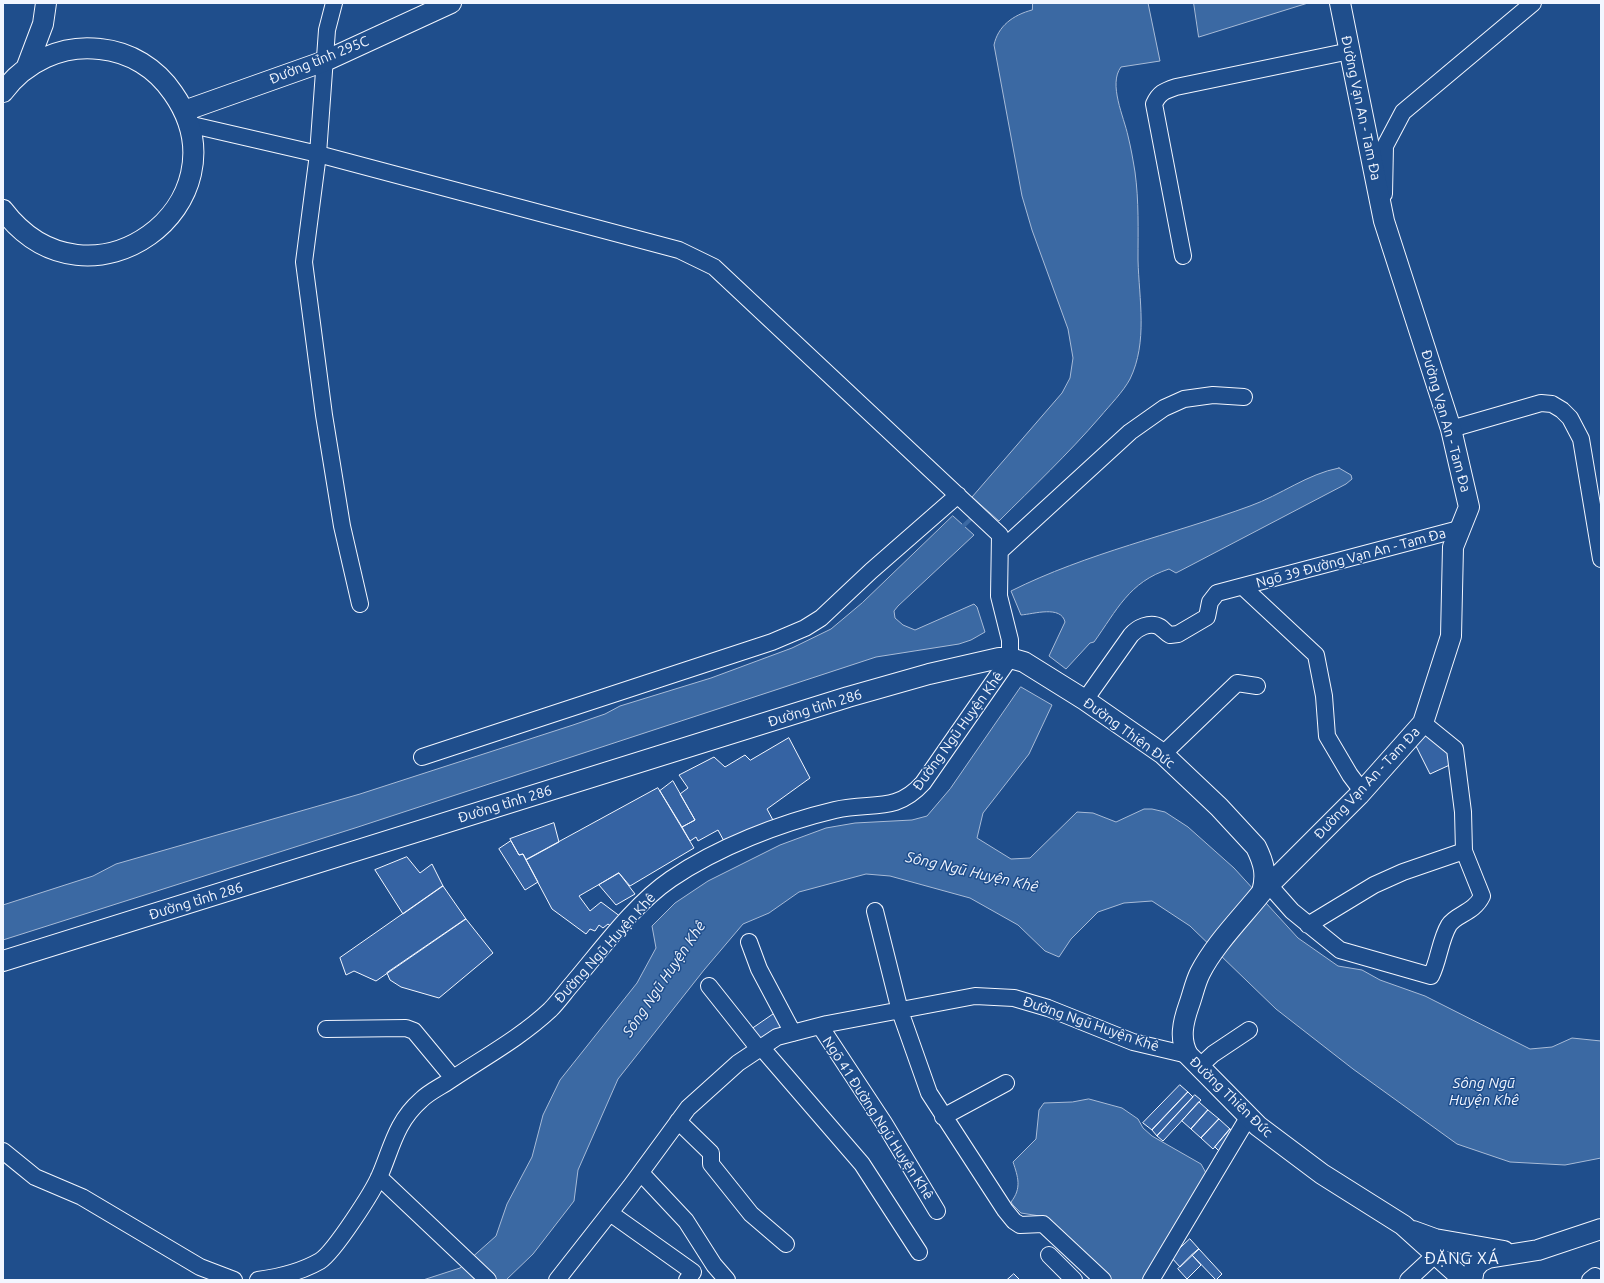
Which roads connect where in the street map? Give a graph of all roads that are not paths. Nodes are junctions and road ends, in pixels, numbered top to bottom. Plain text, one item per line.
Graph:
1 (46, 3) edge
2 (334, 3) edge
3 (451, 3) edge
4 (1533, 3) edge
5 (1340, 4) edge
6 (1350, 51) junction
7 (325, 61) junction
8 (15, 73) edge
9 (3, 92) edge
10 (186, 117) junction
11 (318, 154) junction
12 (3, 210) edge
13 (1384, 221) junction
14 (1183, 256) dead end
15 (1244, 397) dead end
16 (1451, 429) junction
17 (962, 499) junction
18 (1459, 529) junction
19 (1000, 551) junction
20 (1601, 559) edge
21 (1244, 587) junction
22 (360, 604) dead end
23 (1010, 658) junction
24 (1257, 686) dead end
25 (1085, 700) junction
26 (1423, 723) junction
27 (1163, 754) junction
28 (422, 757) dead end
29 (1362, 791) junction
30 (1256, 847) junction
31 (1464, 850) junction
32 (1293, 862) junction
33 (1266, 889) junction
34 (875, 911) dead end
35 (1308, 925) junction
36 (749, 942) dead end
37 (3, 961) edge
38 (709, 986) dead end
39 (900, 1011) junction
40 (820, 1026) junction
41 (326, 1029) dead end
42 (1249, 1030) dead end
43 (793, 1033) junction
44 (760, 1048) junction
45 (1193, 1061) junction
46 (453, 1078) junction
47 (1006, 1083) dead end
48 (1249, 1116) junction
49 (943, 1117) junction
50 (678, 1121) junction
51 (3, 1151) edge
52 (641, 1173) junction
53 (379, 1177) junction
54 (938, 1211) dead end
55 (610, 1213) junction
56 (1403, 1225) junction
57 (1601, 1229) edge
58 (786, 1244) dead end
59 (919, 1252) dead end
60 (1520, 1253) junction
61 (1049, 1255) dead end
62 (1436, 1255) junction
63 (234, 1280) edge
64 (258, 1280) edge
65 (488, 1280) edge
66 (557, 1280) edge
67 (687, 1280) edge
68 (727, 1280) edge
69 (1074, 1280) edge
70 (1103, 1280) edge
71 (1151, 1280) edge
72 (1408, 1280) edge
73 (1464, 1280) edge
74 (1472, 1280) edge

1 - 8 main road
2 - 7 street
3 - 7 main road, Đường tỉnh 295C
4 - 13 street
5 - 6 main road, Đường Vạn An - Tam Đa
6 - 13 main road, Đường Vạn An - Tam Đa
6 - 14 street
7 - 10 main road, Đường tỉnh 295C
7 - 11 street
8 - 9 main road
8 - 10 main road
10 - 11 street
10 - 12 main road
11 - 17 street
11 - 22 street
13 - 16 main road, Đường Vạn An - Tam Đa
15 - 19 street
16 - 18 main road, Đường Vạn An - Tam Đa
16 - 20 street
17 - 19 street
17 - 28 street
18 - 21 street, Ngõ 39 Đường Vạn An - Tam Đa
18 - 26 main road, Đường Vạn An - Tam Đa
19 - 23 street
21 - 25 street, Ngõ 39 Đường Vạn An - Tam Đa
21 - 29 street
23 - 25 main road, Đường Thiên Đức
23 - 37 main road, Đường tỉnh 286
23 - 46 street, Đường Ngũ Huyện Khê
24 - 27 street
25 - 27 main road, Đường Thiên Đức
26 - 29 main road, Đường Vạn An - Tam Đa
26 - 31 street
27 - 30 main road, Đường Thiên Đức
29 - 32 main road, Đường Vạn An - Tam Đa
30 - 32 main road
30 - 33 main road, Đường Thiên Đức
31 - 35 street
31 - 35 street
32 - 33 main road, Đường Vạn An - Tam Đa
33 - 35 street
33 - 45 main road, Đường Thiên Đức
34 - 39 street
36 - 43 street
38 - 44 street
39 - 40 street, Đường Ngũ Huyện Khê
39 - 45 street, Đường Ngũ Huyện Khê
39 - 49 street
40 - 43 street, Đường Ngũ Huyện Khê
40 - 54 street, Ngõ 41 Đường Ngũ Huyện Khê
41 - 46 street
42 - 45 street
43 - 44 street, Đường Ngũ Huyện Khê
44 - 50 street, Đường Ngũ Huyện Khê
44 - 59 street
45 - 48 main road, Đường Thiên Đức
46 - 53 street, Đường Ngũ Huyện Khê
47 - 49 street
48 - 56 main road, Đường Thiên Đức
48 - 71 street
49 - 70 street
50 - 52 street, Đường Ngũ Huyện Khê
50 - 58 street
51 - 63 street
52 - 55 street, Đường Ngũ Huyện Khê
52 - 68 street
53 - 64 street, Đường Ngũ Huyện Khê
53 - 65 street
55 - 66 street, Đường Ngũ Huyện Khê
55 - 67 street
56 - 60 main road
56 - 62 main road, Đường Thiên Đức
57 - 60 main road
60 - 74 main road
61 - 69 street
62 - 72 street
62 - 73 main road, Đường Thiên Đức

